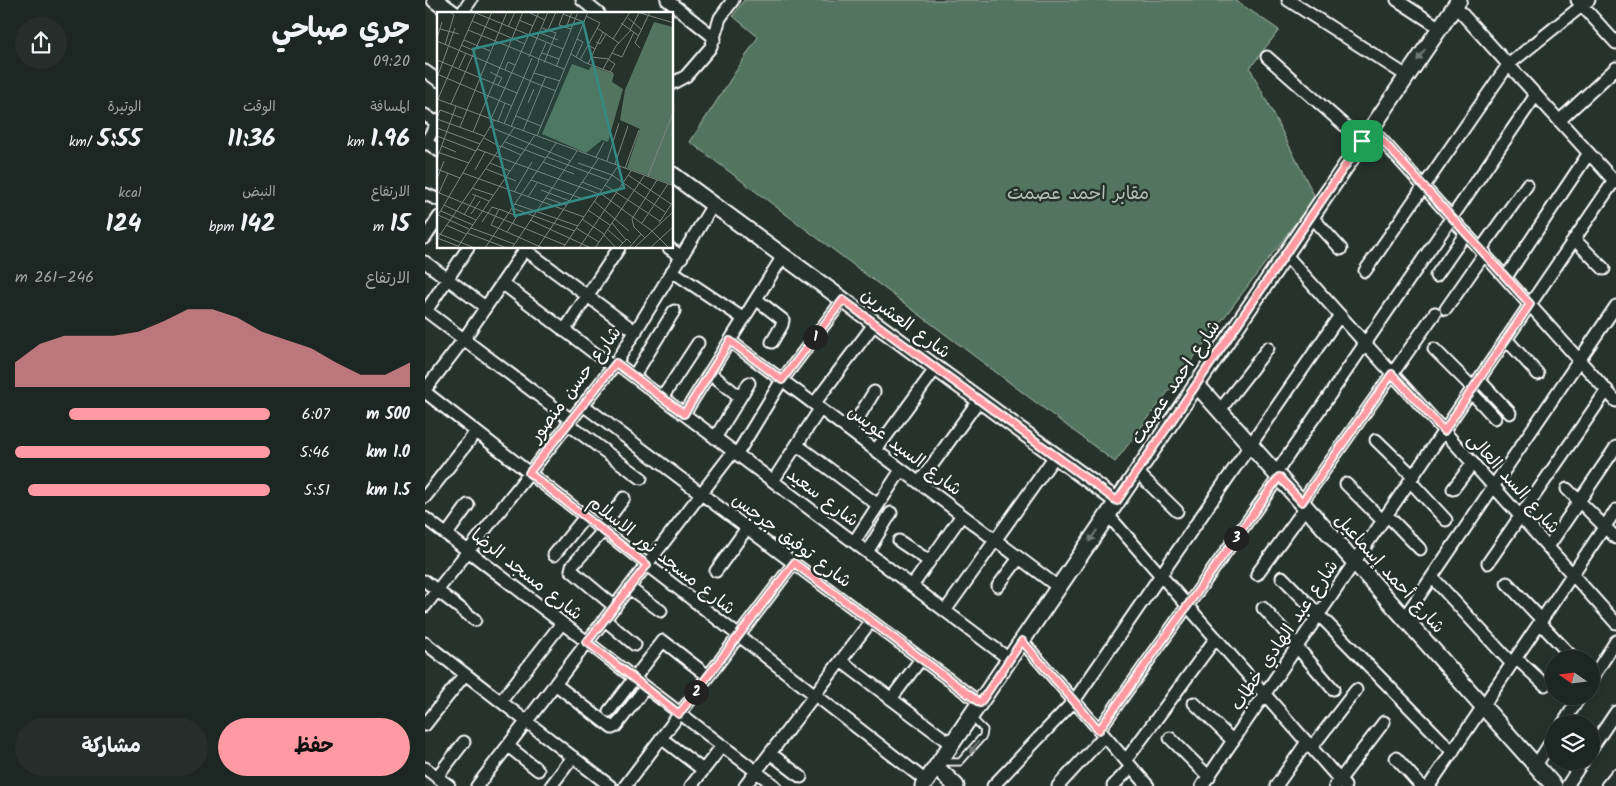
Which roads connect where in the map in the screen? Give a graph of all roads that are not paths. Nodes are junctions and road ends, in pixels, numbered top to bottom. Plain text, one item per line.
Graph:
1 (435, 0) edge
2 (471, 0) edge
3 (733, 0) edge
4 (1288, 0) edge
5 (1397, 0) edge
6 (670, 1) edge
7 (1583, 2) edge
8 (1457, 3) edge
9 (451, 12) edge
10 (462, 12) edge
11 (1440, 28) junction
12 (715, 38) junction
13 (1616, 43) edge
14 (1267, 57) dead end
15 (1508, 65) junction
16 (1616, 68) edge
17 (425, 71) edge
18 (1407, 76) junction
19 (437, 80) edge
20 (674, 82) edge
21 (1536, 95) junction
22 (425, 115) edge
23 (437, 121) edge
24 (1559, 121) junction
25 (437, 124) edge
26 (1371, 128) junction
27 (1362, 141) junction
28 (425, 143) edge
29 (437, 149) edge
30 (1589, 153) junction
31 (1616, 164) edge
32 (674, 175) edge
33 (1612, 179) edge
34 (1527, 185) dead end
35 (1424, 186) junction
36 (425, 194) edge
37 (437, 199) edge
38 (713, 205) junction
39 (1311, 216) junction
40 (1451, 216) junction
41 (437, 220) edge
42 (1466, 233) junction
43 (425, 238) edge
44 (1575, 239) junction
45 (467, 249) edge
46 (524, 249) edge
47 (526, 249) edge
48 (618, 249) edge
49 (670, 249) edge
50 (1341, 249) dead end
51 (1483, 251) junction
52 (1285, 254) junction
53 (783, 256) junction
54 (681, 257) junction
55 (425, 262) edge
56 (1605, 269) dead end
57 (672, 271) junction
58 (1365, 271) dead end
59 (1436, 276) dead end
60 (1506, 277) junction
61 (447, 278) junction
62 (502, 283) junction
63 (587, 296) junction
64 (756, 299) junction
65 (843, 300) junction
66 (1530, 304) junction
67 (1616, 306) edge
68 (485, 307) junction
69 (1446, 309) dead end
70 (425, 311) edge
71 (674, 311) dead end
72 (1435, 313) dead end
73 (1339, 315) junction
74 (744, 319) junction
75 (875, 323) junction
76 (565, 331) junction
77 (636, 332) junction
78 (464, 339) junction
79 (1506, 339) junction
80 (730, 341) junction
81 (771, 342) dead end
82 (698, 343) dead end
83 (1364, 343) junction
84 (1268, 348) dead end
85 (1434, 349) dead end
86 (1580, 359) junction
87 (615, 365) junction
88 (936, 368) junction
89 (710, 373) junction
90 (1392, 374) junction
91 (1538, 374) dead end
92 (633, 376) junction
93 (782, 380) junction
94 (749, 383) dead end
95 (1197, 384) junction
96 (1474, 386) junction
97 (1607, 390) junction
98 (425, 391) edge
99 (874, 392) dead end
100 (740, 397) junction
101 (662, 398) junction
102 (979, 400) junction
103 (1616, 400) edge
104 (583, 405) junction
105 (817, 406) junction
106 (1220, 410) junction
107 (1510, 413) dead end
108 (684, 414) junction
109 (1495, 418) dead end
110 (570, 422) junction
111 (850, 431) junction
112 (1444, 431) junction
113 (476, 432) junction
114 (715, 438) junction
115 (1377, 440) dead end
116 (1251, 444) junction
117 (797, 445) junction
118 (1616, 447) edge
119 (876, 450) junction
120 (735, 453) junction
121 (1055, 456) junction
122 (1473, 463) junction
123 (901, 470) junction
124 (1137, 472) junction
125 (529, 473) junction
126 (1278, 475) junction
127 (641, 478) dead end
128 (1412, 479) junction
129 (773, 481) junction
130 (919, 482) junction
131 (1346, 484) dead end
132 (1493, 487) junction
133 (1453, 489) dead end
134 (1567, 489) dead end
135 (701, 493) junction
136 (425, 498) edge
137 (624, 498) dead end
138 (1117, 501) junction
139 (1579, 501) junction
140 (468, 505) dead end
141 (879, 505) junction
142 (1304, 505) junction
143 (1177, 510) dead end
144 (1616, 510) edge
145 (891, 513) dead end
146 (962, 515) junction
147 (1108, 515) junction
148 (585, 517) junction
149 (1520, 517) junction
150 (425, 518) edge
151 (1385, 518) junction
152 (1446, 520) dead end
153 (1605, 527) junction
154 (747, 528) junction
155 (602, 530) junction
156 (447, 534) junction
157 (1616, 538) edge
158 (995, 540) junction
159 (899, 541) dead end
160 (854, 542) junction
161 (1548, 547) junction
162 (1420, 549) dead end
163 (468, 550) junction
164 (867, 552) junction
165 (555, 554) dead end
166 (1019, 558) junction
167 (929, 561) junction
168 (1355, 561) junction
169 (794, 563) junction
170 (1488, 564) dead end
171 (647, 565) junction
172 (715, 571) dead end
173 (1161, 574) junction
174 (1257, 574) dead end
175 (1573, 574) junction
176 (1282, 577) dead end
177 (1432, 578) junction
178 (425, 581) edge
179 (1507, 583) dead end
180 (911, 586) junction
181 (999, 586) dead end
182 (1058, 587) junction
183 (629, 588) junction
184 (437, 590) junction
185 (425, 606) edge
186 (1188, 606) junction
187 (615, 607) junction
188 (1263, 608) dead end
189 (661, 611) dead end
190 (945, 611) junction
191 (1319, 614) junction
192 (1405, 618) junction
193 (475, 620) dead end
194 (605, 620) junction
195 (871, 621) junction
196 (1541, 622) junction
197 (562, 623) junction
198 (1616, 623) edge
199 (739, 636) junction
200 (1216, 638) junction
201 (1022, 641) junction
202 (1616, 641) edge
203 (587, 642) junction
204 (635, 645) dead end
205 (1297, 646) junction
206 (427, 649) edge
207 (1566, 650) edge
208 (921, 659) junction
209 (1009, 659) junction
210 (841, 661) junction
211 (1514, 661) junction
212 (1600, 665) edge
213 (465, 674) junction
214 (708, 676) junction
215 (634, 678) junction
216 (555, 684) junction
217 (1545, 685) dead end
218 (645, 688) junction
219 (1333, 688) dead end
220 (1356, 690) dead end
221 (1265, 694) junction
222 (815, 695) junction
223 (891, 699) junction
224 (501, 701) junction
225 (1074, 701) junction
226 (980, 703) junction
227 (1194, 703) dead end
228 (1483, 706) junction
229 (609, 711) dead end
230 (1616, 712) edge
231 (679, 714) junction
232 (970, 716) junction
233 (527, 722) junction
234 (1384, 722) dead end
235 (425, 725) edge
236 (1102, 733) junction
237 (1600, 736) edge
238 (661, 738) junction
239 (1170, 738) dead end
240 (1233, 741) junction
241 (463, 742) dead end
242 (951, 744) junction
243 (1309, 744) junction
244 (508, 746) junction
245 (722, 746) junction
246 (1545, 751) edge
247 (1453, 752) junction
248 (770, 753) junction
249 (573, 757) junction
250 (1396, 758) dead end
251 (939, 763) junction
252 (1128, 764) junction
253 (1536, 765) junction
254 (425, 768) edge
255 (537, 770) dead end
256 (703, 770) junction
257 (1577, 770) edge
258 (755, 772) junction
259 (1616, 775) edge
260 (801, 777) dead end
261 (1205, 781) edge
262 (440, 782) edge
263 (484, 784) edge
264 (924, 784) edge
265 (1340, 784) edge
266 (551, 786) edge
267 (610, 786) edge
268 (625, 786) edge
269 (691, 786) edge
270 (745, 786) edge
271 (775, 786) edge
272 (956, 786) edge
273 (993, 786) edge
274 (1059, 786) edge
275 (1113, 786) edge
276 (1148, 786) edge
277 (1276, 786) edge
278 (1421, 786) edge
279 (1429, 786) edge
280 (1554, 786) edge
281 (1567, 786) edge
282 (1607, 786) edge

1 - 9 main road
2 - 10 street
3 - 12 street
4 - 18 street
5 - 11 street
6 - 12 street
7 - 13 street
7 - 15 street
8 - 11 main road, شارع احمد عصمت
8 - 15 street
11 -> 18 main road, شارع احمد عصمت
12 - 20 street
14 - 27 street
15 - 21 street
15 - 35 street
16 - 24 street
17 - 19 street
18 - 26 main road, شارع احمد عصمت
21 - 24 street
21 - 40 street
22 - 23 street
24 - 30 street
25 - 28 street
26 - 27 main road, شارع احمد عصمت
26 - 35 street
27 - 39 main road, شارع احمد عصمت
28 - 29 street
30 - 33 street
30 - 60 street
31 - 33 street, شارع عبد الهادي خطاب
32 - 38 main road, شارع العشرين
33 - 44 street, شارع عبد الهادي خطاب
34 - 51 street
35 - 40 street
35 - 58 street
36 - 37 street
38 - 53 main road, شارع العشرين
38 - 54 street, شارع حسن منصور
39 - 50 street
39 - 52 main road, شارع احمد عصمت
40 - 42 street
40 - 83 street
41 - 43 street
42 - 51 street
42 - 59 street
44 - 56 street
44 - 66 street, شارع عبد الهادي خطاب
45 - 61 street
46 - 62 street
47 - 63 street
48 - 63 street
49 - 54 street
51 - 60 street
51 - 69 street
52 - 73 street, شارع السد العالى
52 - 95 main road, شارع احمد عصمت
53 - 64 street
53 - 65 main road, شارع العشرين
54 - 57 street, شارع حسن منصور
55 - 61 street
57 - 74 street
57 - 77 street, شارع حسن منصور
60 - 66 street
61 - 68 street
61 - 70 street
62 - 68 street
62 - 76 street, شارع سعيد
63 - 76 street
63 - 77 street
64 - 74 street
64 - 81 street
65 - 75 main road, شارع العشرين
65 - 93 street
66 - 79 street, شارع عبد الهادي خطاب
66 - 86 street
67 - 86 street
68 - 78 street
70 - 78 street
71 - 92 street
72 - 90 street
73 - 83 street, شارع السد العالى
73 - 116 street
74 - 80 street
75 - 88 main road, شارع العشرين
75 - 105 street
76 - 87 street, شارع سعيد
77 - 87 street, شارع حسن منصور
78 - 98 street
78 - 110 street
79 - 91 street
79 - 96 street, شارع عبد الهادي خطاب
80 - 89 street
80 - 93 street, شارع السيد عويس
82 - 101 street
83 - 90 street, شارع السد العالى
83 - 126 street
84 - 106 street
85 - 96 street
86 - 97 street
86 - 132 street
87 - 92 street, شارع سعيد
87 - 104 street, شارع حسن منصور
88 - 102 main road, شارع العشرين
88 - 119 street
89 - 100 street
89 - 108 street
90 - 112 street, شارع السد العالى
90 - 142 street
92 - 101 street, شارع سعيد
93 - 105 street, شارع السيد عويس
93 - 120 street
94 - 100 street
95 - 106 main road, شارع أحمد إسماعيل
95 - 124 main road, شارع احمد عصمت
96 - 107 street
96 - 109 street
96 - 112 street, شارع عبد الهادي خطاب
97 - 103 street
97 - 149 street
98 - 113 street, شارع مسجد نور الاسلام
99 - 111 street
100 - 114 street
101 - 108 street, شارع سعيد
102 - 121 main road, شارع العشرين
102 - 130 street
104 - 110 street, شارع حسن منصور
104 - 135 street, شارع توفيق جرجس
105 - 111 street, شارع السيد عويس
105 - 117 street
106 - 116 main road, شارع أحمد إسماعيل
108 - 114 street, شارع سعيد
110 - 125 street, شارع حسن منصور
110 - 127 street
111 - 119 street, شارع السيد عويس
112 - 122 street, شارع السد العالى
112 - 128 street, شارع عبد الهادي خطاب
113 - 125 street, شارع مسجد نور الاسلام
113 - 136 street
114 - 120 street, شارع سعيد
115 - 128 street
116 - 126 main road, شارع أحمد إسماعيل
116 - 173 street
117 - 129 street
117 - 141 street
118 - 139 street
119 - 123 street, شارع السيد عويس
120 - 129 street, شارع سعيد
120 - 135 street
121 - 138 main road, شارع العشرين
121 - 158 street
122 - 132 street, شارع السد العالى
122 - 133 street
123 - 130 street, شارع السيد عويس
123 - 141 street
124 - 138 main road, شارع احمد عصمت
124 - 143 street
125 - 148 street, شارع مسجد نور الاسلام
125 - 163 street, شارع حسن منصور
126 - 142 main road, شارع أحمد إسماعيل
126 - 186 street
128 - 151 street, شارع عبد الهادي خطاب
128 - 152 street
129 - 160 street, شارع سعيد
130 - 146 street, شارع السيد عويس
131 - 151 street
132 - 149 street, شارع السد العالى
132 - 177 street
134 - 139 street
135 - 154 street, شارع توفيق جرجس
135 - 171 street
137 - 155 street
138 - 147 main road, شارع احمد عصمت
139 - 153 street
139 - 161 street
140 - 156 street
141 - 160 street
142 - 168 main road, شارع أحمد إسماعيل
142 - 174 street
144 - 153 street
145 - 164 street
146 - 158 street, شارع السيد عويس
146 - 167 street
147 - 173 street
147 -> 182 main road, شارع احمد عصمت
148 - 155 street, شارع مسجد نور الاسلام
148 - 165 street
149 - 161 street, شارع السد العالى
149 - 170 street
150 - 156 street, شارع مسجد الرضا
151 - 162 street
151 - 168 street, شارع عبد الهادي خطاب
153 - 157 street
153 - 175 street
154 - 169 street, شارع توفيق جرجس
154 - 172 street
155 - 171 street, شارع مسجد نور الاسلام
155 - 187 street
156 - 163 street, شارع مسجد الرضا
158 - 166 street, شارع السيد عويس
158 - 190 street
159 - 167 street
160 - 164 street, شارع سعيد
161 - 175 street, شارع السد العالى
163 - 184 street, شارع حسن منصور
163 - 197 street, شارع مسجد الرضا
164 - 180 street, شارع سعيد
166 - 181 street
166 - 182 street, شارع السيد عويس
167 - 180 street
168 - 191 street, شارع عبد الهادي خطاب
168 - 192 main road, شارع أحمد إسماعيل
169 - 195 street, شارع توفيق جرجس
169 - 199 street
171 - 183 street
171 - 199 street, شارع مسجد نور الاسلام
173 - 186 street
173 - 225 street
175 - 196 street
175 - 198 street, شارع السد العالى
176 - 191 street
177 - 192 street
177 - 211 street
178 - 184 street
179 - 196 street
180 - 190 street, شارع سعيد
182 - 201 main road, شارع احمد عصمت
183 - 187 street
183 - 189 street
184 - 185 street, شارع حسن منصور
184 - 193 street
186 - 200 street
186 - 236 street
187 - 194 street
188 - 205 street
190 - 209 street, شارع سعيد
191 - 205 street, شارع عبد الهادي خطاب
191 - 247 street
192 - 228 main road, شارع أحمد إسماعيل
194 - 203 street
194 - 204 street
195 - 208 street, شارع توفيق جرجس
195 - 210 street
196 - 207 street
196 - 211 street
197 - 203 street, شارع مسجد الرضا
197 - 224 street
199 - 214 street
199 - 222 street, شارع مسجد نور الاسلام
200 - 221 street
200 - 252 street
201 - 209 main road, شارع احمد عصمت
201 - 225 street
202 - 212 street
203 - 215 street, شارع مسجد الرضا
203 - 216 street
205 - 219 street
205 - 221 street, شارع عبد الهادي خطاب
206 - 213 street
208 - 223 street
208 - 226 street, شارع توفيق جرجس
209 - 226 main road, شارع احمد عصمت
210 - 222 street
210 - 223 street
211 - 217 street
211 - 228 street
213 - 224 street
213 - 235 street
214 - 215 street
214 - 231 street
215 - 218 street, شارع مسجد الرضا
215 - 229 street
216 - 218 street
216 - 233 street
218 - 231 street, شارع مسجد الرضا
220 - 243 street
221 - 240 street, شارع عبد الهادي خطاب
221 - 243 street
222 - 248 street
222 - 264 street, شارع مسجد نور الاسلام
223 - 242 street
224 - 233 street
225 - 236 street
225 - 273 street
226 - 232 main road, شارع احمد عصمت
227 - 240 street
228 - 247 street
228 - 253 main road, شارع أحمد إسماعيل
230 - 237 street
231 - 238 street
231 - 245 street, شارع مسجد الرضا
232 - 242 main road, شارع احمد عصمت
232 -> 251 lane
233 - 244 street
233 - 249 street
234 - 265 street
236 - 252 street
236 - 274 street
238 - 256 street
238 - 268 street
239 - 261 street
240 - 261 street, شارع عبد الهادي خطاب
241 - 262 street
242 - 251 main road, شارع احمد عصمت
243 - 265 street
243 - 277 street
244 - 255 street
244 - 263 street
245 - 256 street
245 - 258 street, شارع مسجد الرضا
246 - 253 street
247 - 279 street
248 - 258 street
248 - 260 street
249 - 266 street
249 - 267 street
250 - 278 street
251 - 264 main road, شارع احمد عصمت
251 - 272 main road
252 - 275 street
252 - 276 street
253 - 280 main road, شارع أحمد إسماعيل
254 - 262 street
256 - 269 street
257 - 281 street
258 - 270 street
258 - 271 street, شارع مسجد الرضا
259 - 282 street

